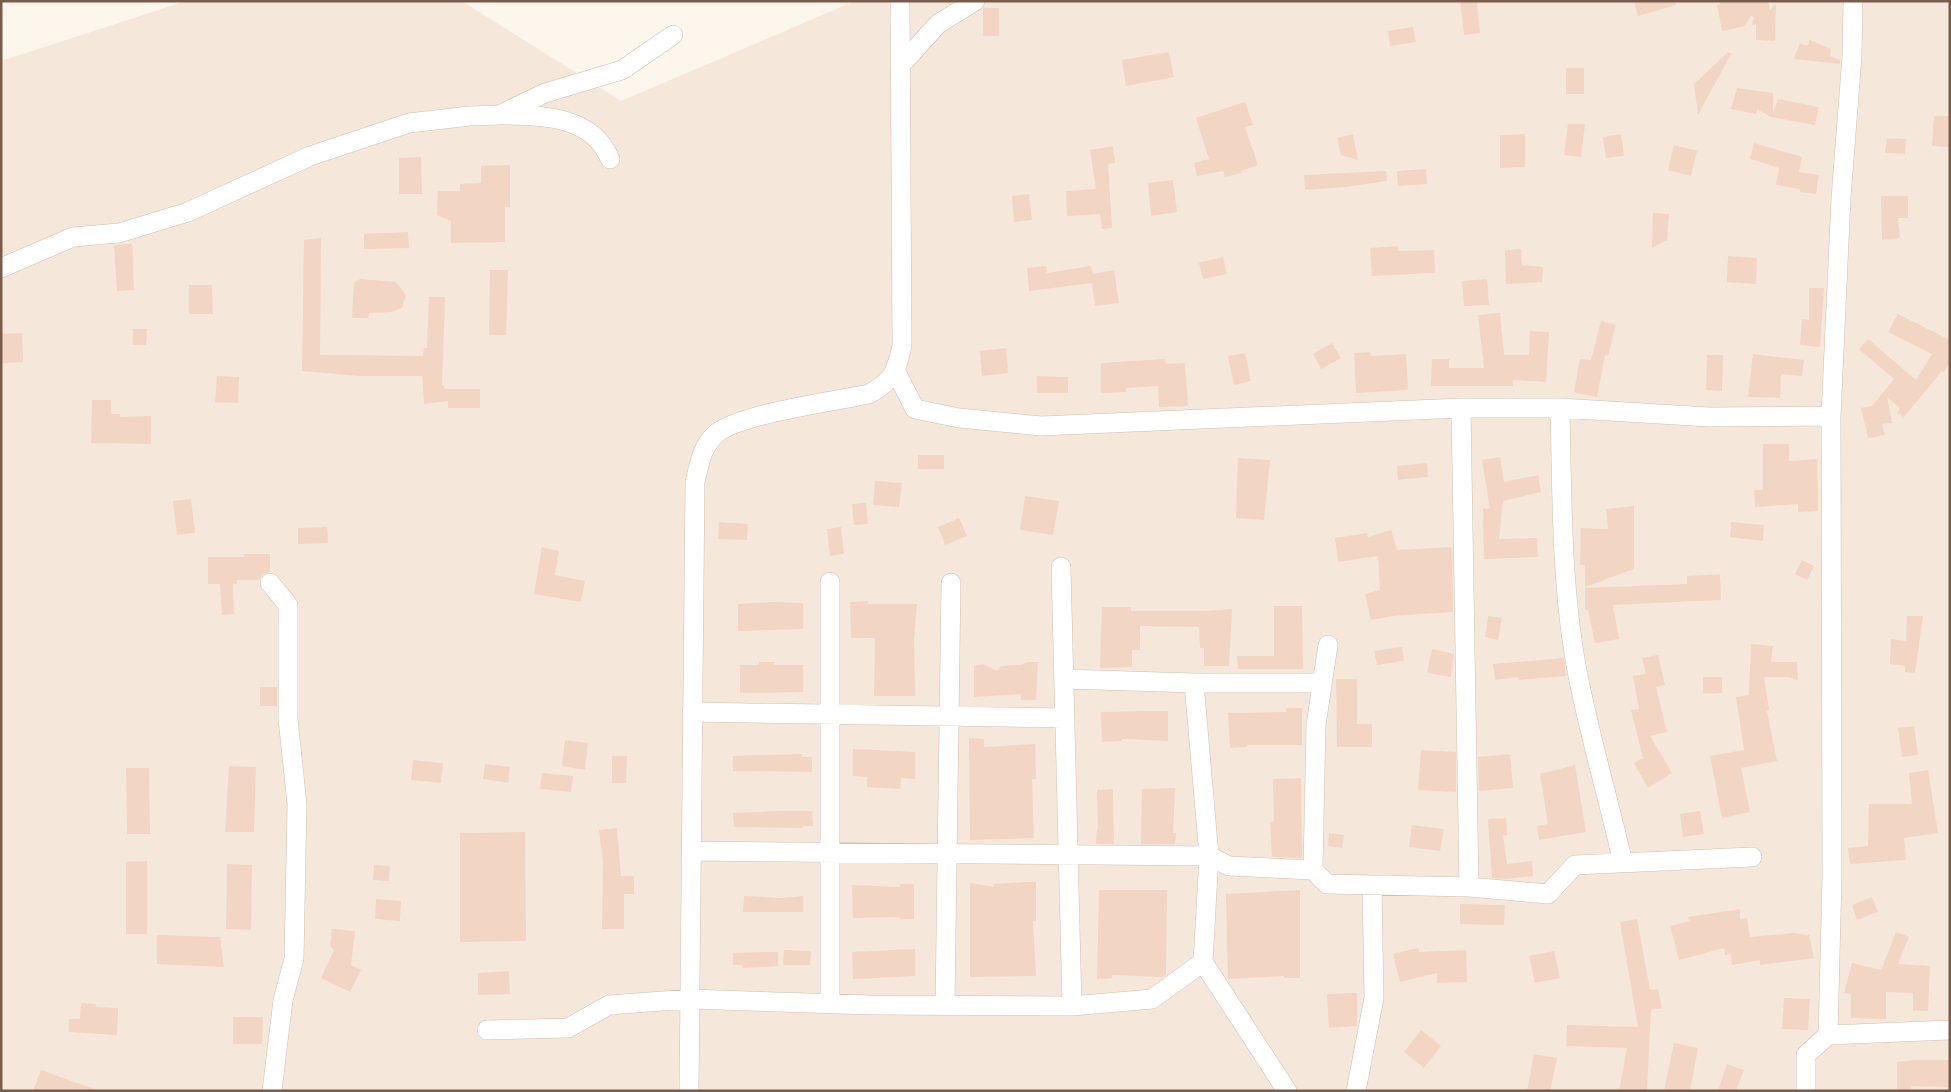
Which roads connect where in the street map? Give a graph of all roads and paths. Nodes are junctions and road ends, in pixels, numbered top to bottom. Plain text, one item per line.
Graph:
1 (900, 1) edge
2 (975, 1) edge
3 (1853, 1) edge
4 (673, 35) dead end
5 (900, 66) junction
6 (499, 115) junction
7 (610, 159) dead end
8 (1, 268) edge
9 (896, 372) junction
10 (1461, 408) junction
11 (1560, 408) junction
12 (1830, 416) junction
13 (1061, 567) dead end
14 (830, 582) dead end
15 (270, 583) dead end
16 (951, 583) dead end
17 (1328, 644) dead end
18 (1064, 679) junction
19 (1194, 683) junction
20 (1322, 683) junction
21 (692, 712) junction
22 (830, 714) junction
23 (950, 716) junction
24 (1065, 718) junction
25 (691, 851) junction
26 (830, 853) junction
27 (948, 854) junction
28 (1069, 855) junction
29 (1209, 856) junction
30 (1752, 857) dead end
31 (1623, 863) junction
32 (1313, 870) junction
33 (1372, 885) junction
34 (1469, 887) junction
35 (1203, 962) junction
36 (690, 999) junction
37 (830, 1004) junction
38 (945, 1006) junction
39 (1072, 1006) junction
40 (487, 1030) dead end
41 (1950, 1030) edge
42 (1828, 1035) junction
43 (272, 1091) edge
44 (689, 1091) edge
45 (1287, 1091) edge
46 (1356, 1091) edge
47 (1806, 1091) edge

1 - 5 street
2 - 5 street
3 - 12 street
4 - 6 street
5 - 9 street
6 - 7 street
6 - 8 street
9 - 10 street
9 - 21 street
10 - 11 street
10 - 34 street
11 - 12 street
11 - 31 street
12 - 42 street
13 - 18 street
14 - 22 street
15 - 43 street
16 - 23 street
17 - 20 street
18 - 19 street
18 - 24 street
19 - 20 street
19 - 29 street
20 - 32 street
21 - 22 street
21 - 25 street
22 - 23 street
22 - 26 street
23 - 24 street
23 - 27 street
24 - 28 street
25 - 26 street
25 - 36 street
26 - 27 street
26 - 37 street
27 - 28 street
27 - 38 street
28 - 29 street
28 - 39 street
29 - 32 street
29 - 35 street
30 - 31 street
31 - 34 street
32 - 33 street
33 - 34 street
33 - 46 street
35 - 39 street
35 - 45 street
36 - 37 street
36 - 40 street
36 - 44 street
37 - 38 street
38 - 39 street
41 - 42 street
42 - 47 street

